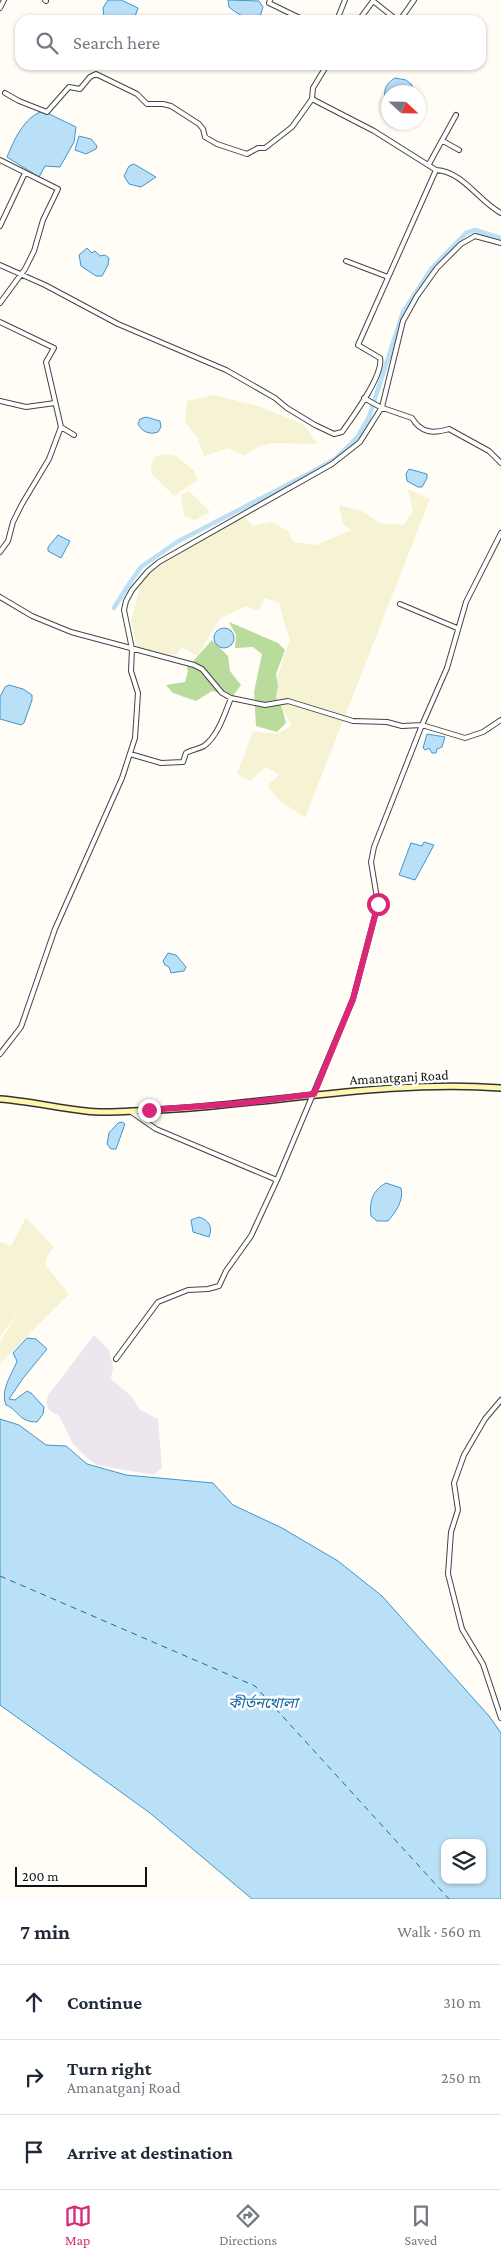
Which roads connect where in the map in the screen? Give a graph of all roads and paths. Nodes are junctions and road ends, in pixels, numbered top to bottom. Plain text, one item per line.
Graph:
1 (4, 0) edge
2 (270, 0) edge
3 (346, 0) edge
4 (414, 0) edge
5 (0, 8) edge
6 (294, 15) edge
7 (339, 15) edge
8 (363, 15) edge
9 (392, 15) edge
10 (403, 15) edge
11 (324, 70) edge
12 (5, 93) dead end
13 (312, 99) junction
14 (456, 116) dead end
15 (443, 141) junction
16 (459, 150) dead end
17 (0, 160) edge
18 (429, 164) junction
19 (436, 170) junction
20 (25, 173) junction
21 (501, 213) edge
22 (0, 226) edge
23 (501, 243) edge
24 (346, 261) dead end
25 (0, 265) edge
26 (20, 274) junction
27 (388, 277) junction
28 (0, 303) edge
29 (0, 322) edge
30 (364, 398) junction
31 (0, 401) edge
32 (55, 403) junction
33 (381, 407) junction
34 (61, 426) junction
35 (74, 435) dead end
36 (501, 463) edge
37 (501, 533) edge
38 (0, 552) edge
39 (0, 597) edge
40 (400, 604) dead end
41 (457, 628) junction
42 (132, 649) junction
43 (231, 698) junction
44 (501, 720) edge
45 (422, 725) junction
46 (130, 754) junction
47 (0, 1054) edge
48 (501, 1088) edge
49 (314, 1094) junction
50 (0, 1099) edge
51 (130, 1112) junction
52 (277, 1180) junction
53 (116, 1359) dead end
54 (501, 1400) edge
55 (501, 1718) edge

1 - 5 street
2 - 6 street
3 - 7 street
4 - 10 street
8 - 9 street
11 - 13 street
12 - 13 street
13 - 18 street
14 - 15 street
15 - 16 street
15 - 18 street
17 - 20 street
18 - 19 street
19 - 21 street
19 - 27 street
20 - 22 street
20 - 26 street
23 - 33 street
24 - 27 street
25 - 26 street
26 - 28 street
26 - 30 street
27 - 30 street
29 - 32 street
30 - 33 street
31 - 32 street
32 - 34 street
33 - 36 street
33 - 42 street
34 - 35 street
34 - 38 street
37 - 41 street
39 - 42 street
40 - 41 street
41 - 45 street
42 - 43 street
42 - 46 street
43 - 45 street
43 - 46 street
44 - 45 street
45 - 49 street
46 - 47 street
48 - 49 main road, Amanatganj Road
49 - 51 main road, Amanatganj Road
49 - 52 street
50 - 51 main road, Amanatganj Road
51 - 52 street
52 - 53 street
54 - 55 street

